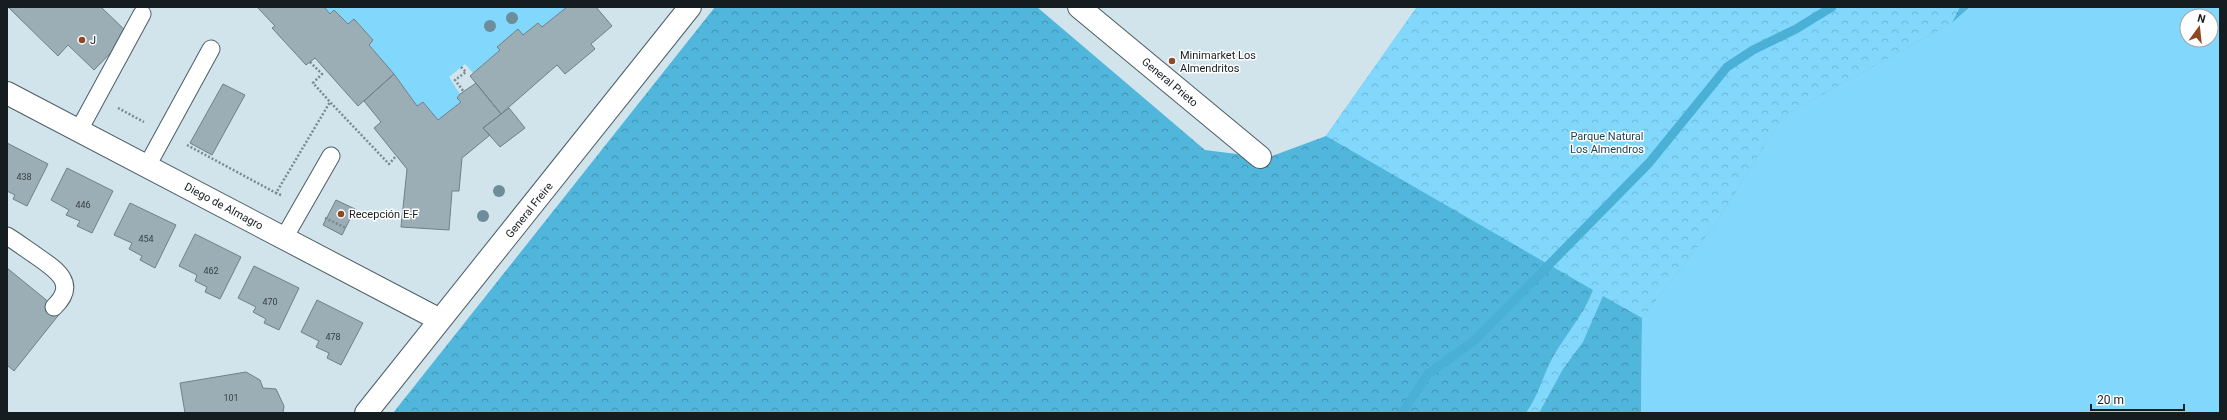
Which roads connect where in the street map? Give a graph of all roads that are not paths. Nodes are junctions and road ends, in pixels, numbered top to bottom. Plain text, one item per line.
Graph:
1 (690, 7) edge
2 (1080, 7) edge
3 (142, 14) dead end
4 (211, 48) dead end
5 (7, 92) edge
6 (79, 130) junction
7 (331, 156) dead end
8 (1260, 157) dead end
9 (147, 166) junction
10 (7, 236) edge
11 (284, 238) junction
12 (54, 307) dead end
13 (440, 320) junction
14 (366, 413) edge

1 - 13 street, General Freire
2 - 8 street, General Prieto
3 - 6 lane
4 - 9 lane
5 - 6 street, Diego de Almagro
6 - 9 street, Diego de Almagro
7 - 11 lane
9 - 11 street, Diego de Almagro
10 - 12 lane
11 - 13 street, Diego de Almagro
13 - 14 street, General Freire

